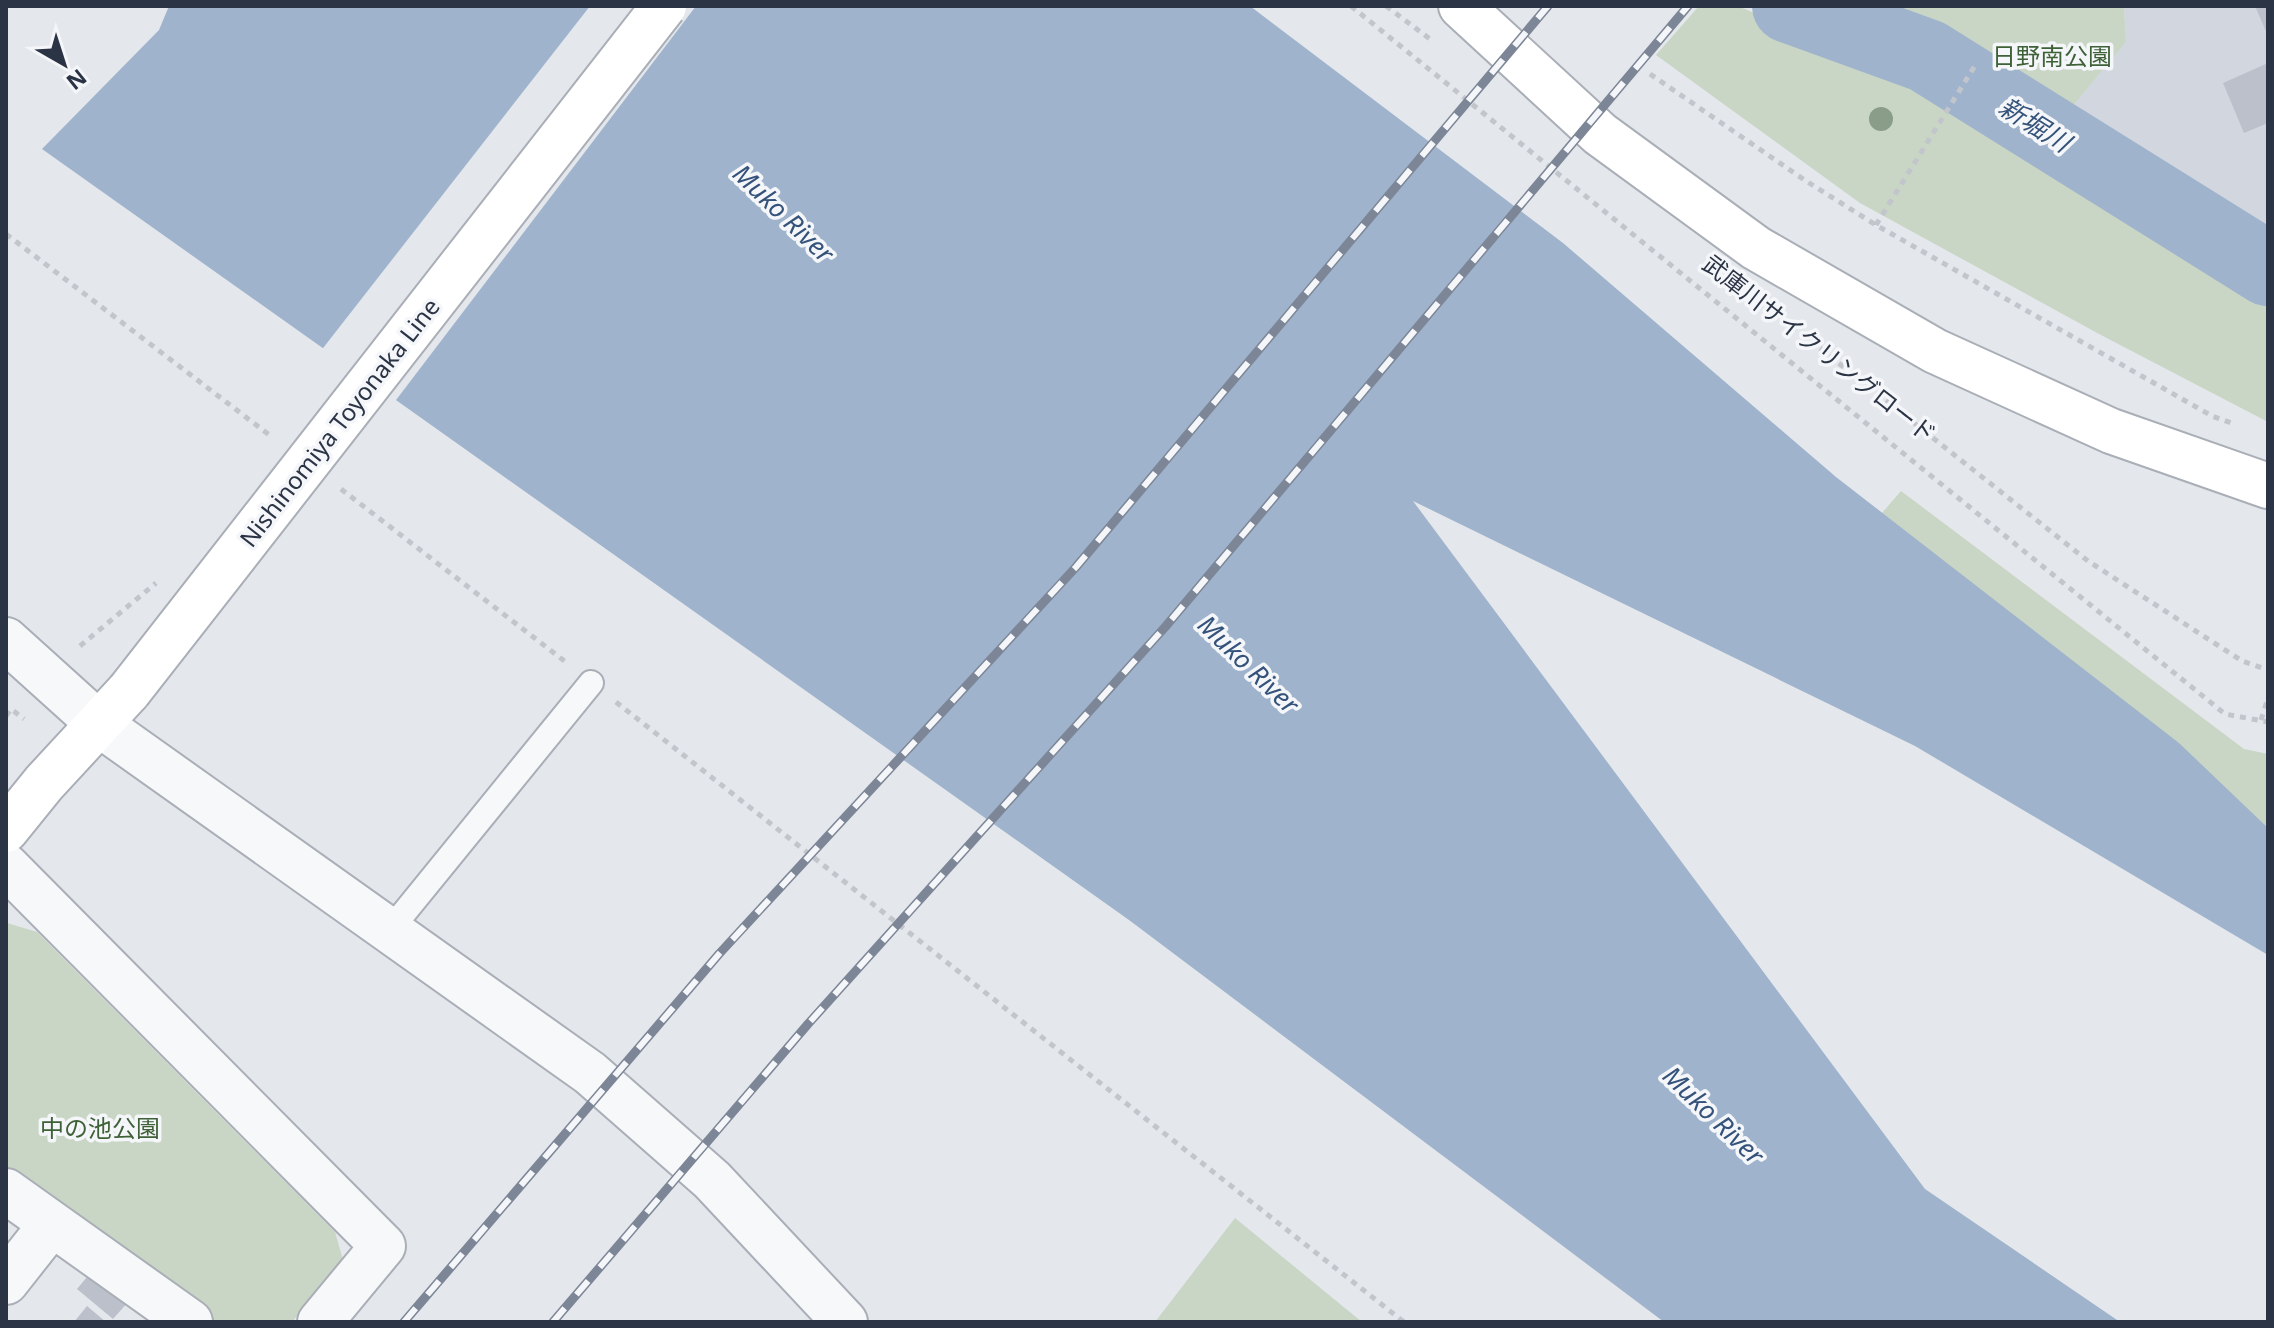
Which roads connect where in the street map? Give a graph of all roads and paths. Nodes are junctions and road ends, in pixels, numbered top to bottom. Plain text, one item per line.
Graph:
1 (664, 6) edge
2 (1351, 6) edge
3 (1386, 6) edge
4 (1461, 6) edge
5 (1441, 27) edge
6 (1976, 64) dead end
7 (1650, 74) dead end
8 (1600, 134) junction
9 (1876, 225) junction
10 (6, 234) edge
11 (1763, 303) dead end
12 (2240, 427) dead end
13 (282, 444) dead end
14 (332, 482) dead end
15 (2268, 486) edge
16 (6, 640) edge
17 (6, 670) edge
18 (2268, 670) edge
19 (591, 683) junction
20 (2268, 698) edge
21 (6, 716) edge
22 (24, 719) dead end
23 (2264, 721) edge
24 (99, 724) junction
25 (6, 830) edge
26 (11, 884) edge
27 (390, 930) junction
28 (6, 1191) edge
29 (51, 1225) junction
30 (6, 1282) edge
31 (190, 1322) edge
32 (320, 1322) edge
33 (845, 1322) edge
34 (1404, 1322) edge

1 - 24 main road, Nishinomiya Toyonaka Line, bridge
2 - 23 path
3 - 5 path
4 - 8 main road
5 - 8 main road
6 - 9 path
7 - 9 path
8 - 15 main road
9 - 12 path
10 - 13 path
11 - 18 path, 武庫川サイクリングロード
14 - 19 path
16 - 24 street
17 - 24 street
19 - 27 lane
19 - 34 path
20 - 23 path
21 - 22 path
24 - 25 main road, Nishinomiya Toyonaka Line
24 - 27 street
26 - 32 street
27 - 33 street
28 - 29 street
29 - 30 street
29 - 31 street

